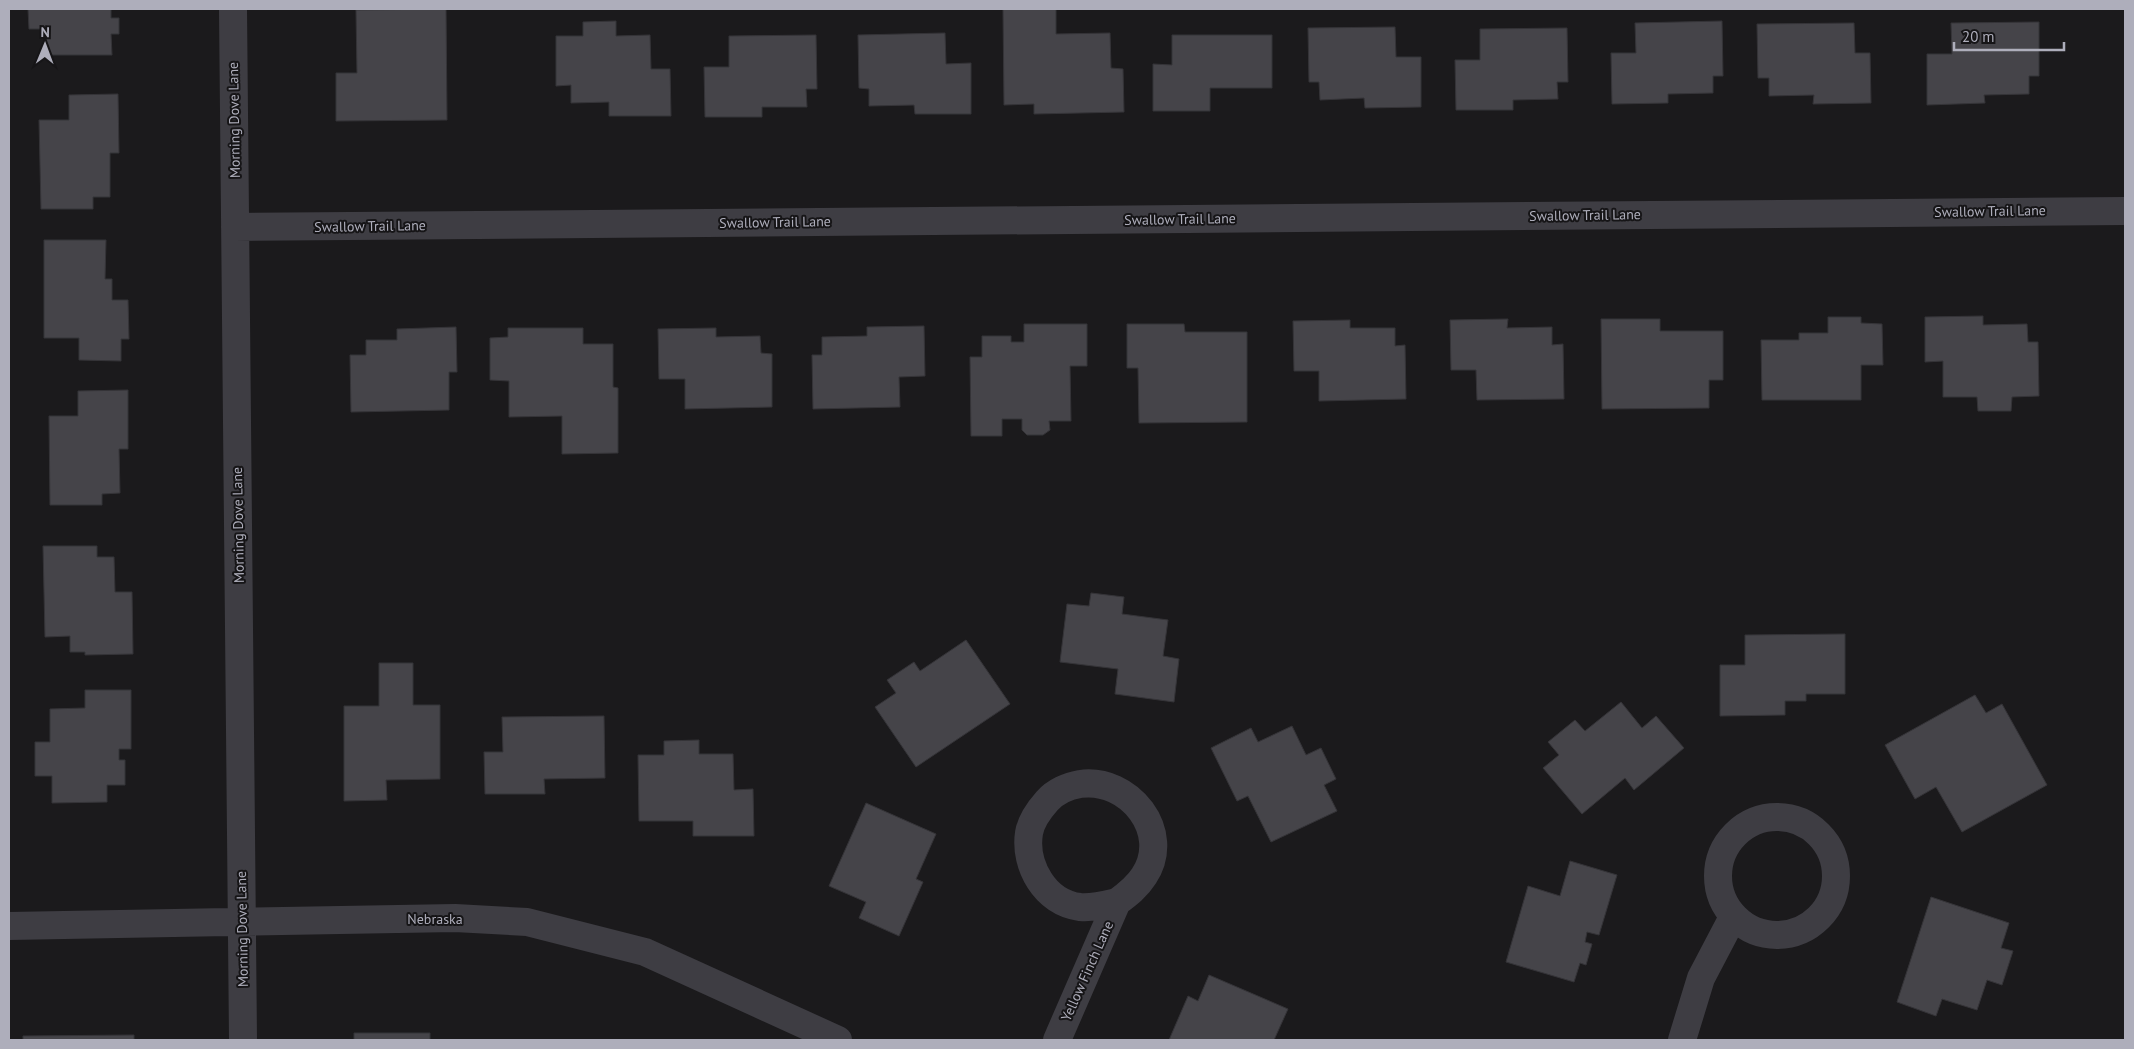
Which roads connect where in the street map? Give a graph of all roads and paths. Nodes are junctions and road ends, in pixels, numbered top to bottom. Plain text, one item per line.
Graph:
1 (233, 9) edge
2 (2125, 211) edge
3 (235, 227) junction
4 (1117, 902) junction
5 (1733, 917) junction
6 (242, 922) junction
7 (9, 926) edge
8 (243, 1040) edge
9 (838, 1040) edge
10 (1056, 1040) edge
11 (1682, 1040) edge

1 - 3 street, Morning Dove Lane
2 - 3 street, Swallow Trail Lane
3 - 6 street, Morning Dove Lane
4 - 4 street, Yellow Finch Lane
4 - 10 street, Yellow Finch Lane
5 - 5 street
5 - 11 street
6 - 7 street, Nebraska
6 - 8 street, Morning Dove Lane
6 - 9 street, Nebraska

